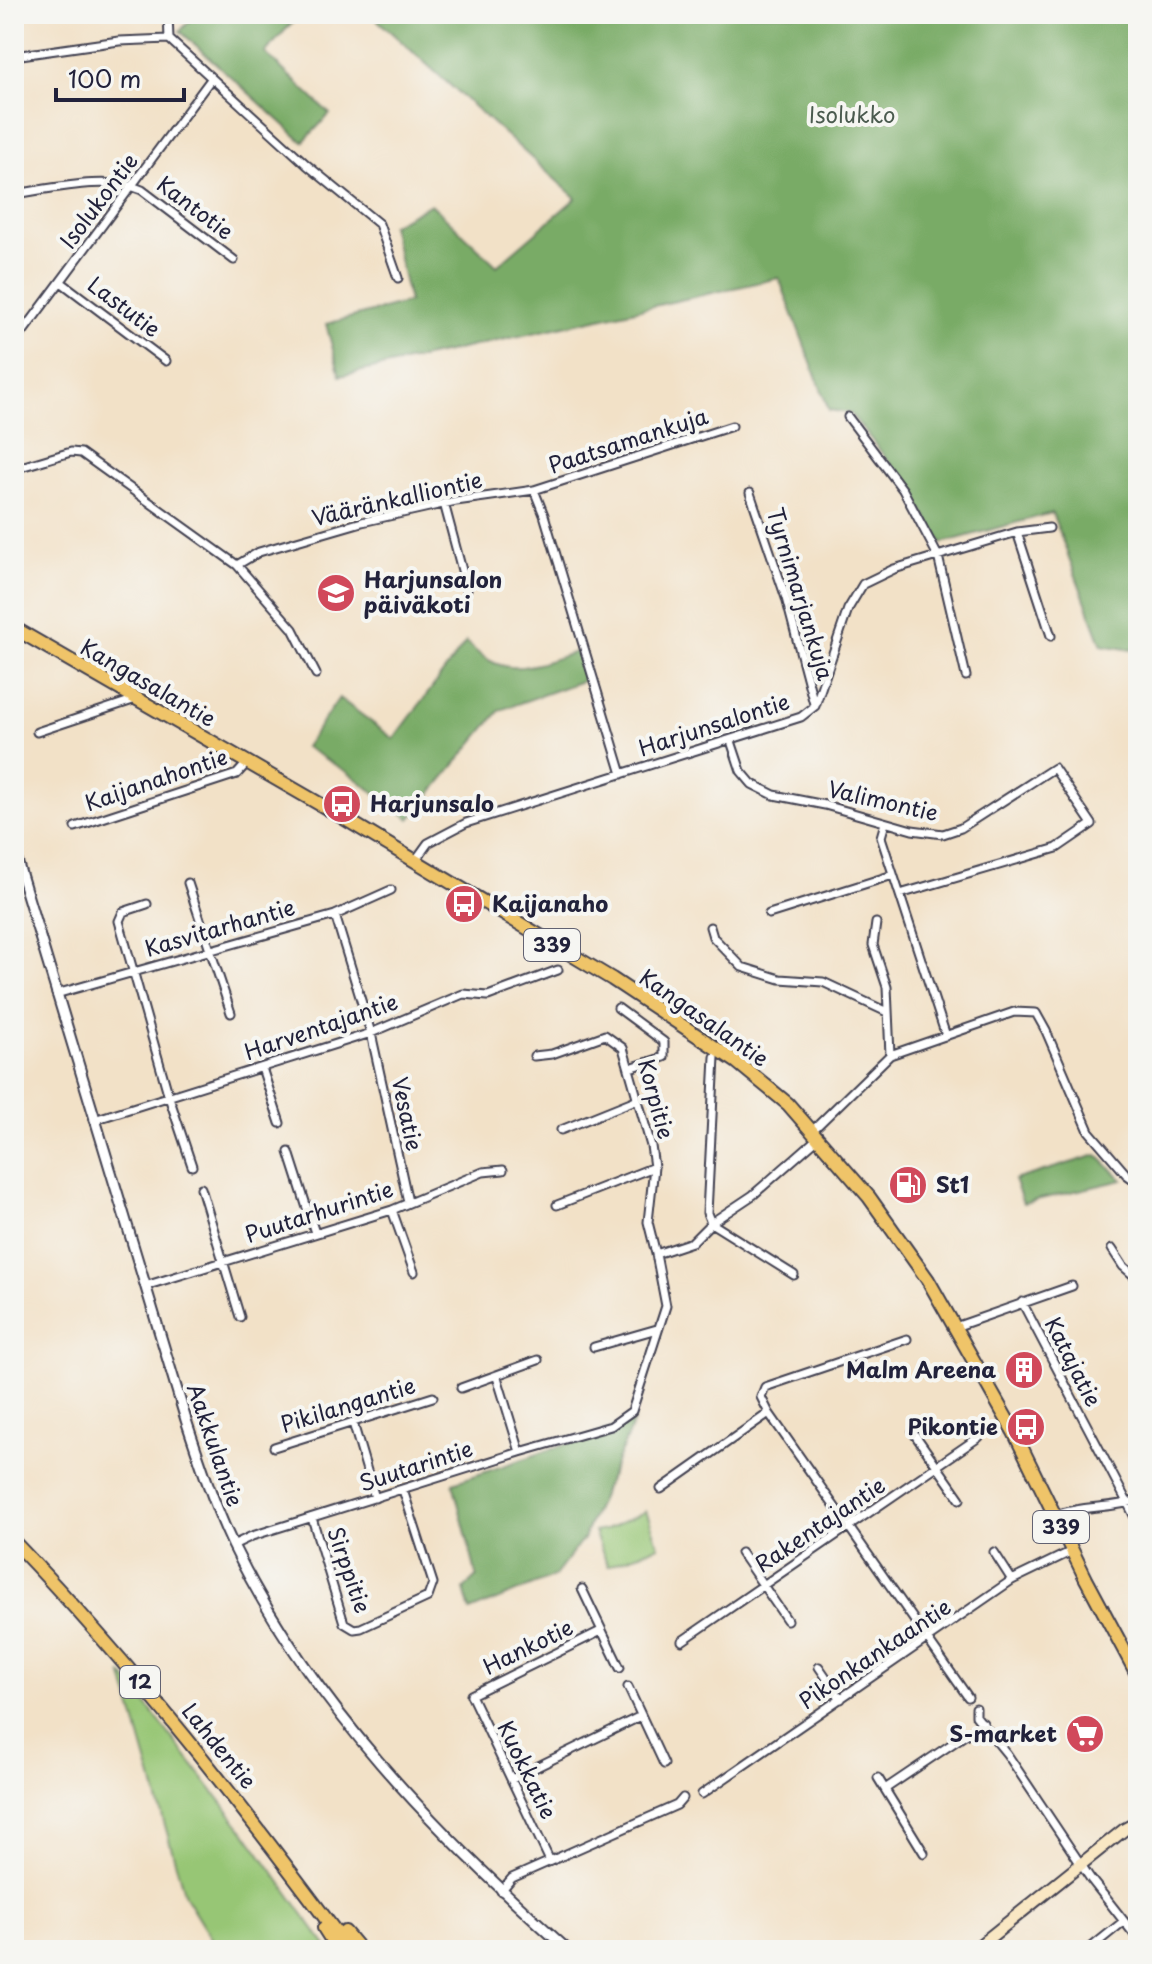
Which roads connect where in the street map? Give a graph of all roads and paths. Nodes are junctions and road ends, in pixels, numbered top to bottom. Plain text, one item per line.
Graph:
1 (168, 14) edge
2 (169, 39) junction
3 (14, 56) edge
4 (211, 79) junction
5 (133, 186) junction
6 (14, 194) edge
7 (234, 260) dead end
8 (398, 278) dead end
9 (61, 282) junction
10 (14, 344) edge
11 (166, 361) dead end
12 (848, 417) dead end
13 (732, 426) dead end
14 (14, 469) edge
15 (534, 490) junction
16 (750, 493) dead end
17 (444, 503) junction
18 (1049, 528) dead end
19 (1017, 532) junction
20 (938, 556) junction
21 (237, 565) junction
22 (467, 589) dead end
23 (14, 628) edge
24 (1051, 636) dead end
25 (316, 674) dead end
26 (966, 676) dead end
27 (136, 699) junction
28 (815, 706) junction
29 (37, 732) dead end
30 (731, 741) junction
31 (247, 763) junction
32 (622, 774) junction
33 (885, 823) junction
34 (75, 827) dead end
35 (14, 851) edge
36 (414, 862) junction
37 (893, 875) junction
38 (188, 883) dead end
39 (391, 890) dead end
40 (900, 894) junction
41 (147, 904) dead end
42 (769, 914) dead end
43 (335, 915) junction
44 (876, 923) dead end
45 (710, 927) dead end
46 (209, 949) junction
47 (558, 970) dead end
48 (133, 972) junction
49 (56, 994) junction
50 (618, 1008) dead end
51 (887, 1012) junction
52 (231, 1013) dead end
53 (371, 1033) junction
54 (946, 1036) junction
55 (890, 1055) junction
56 (534, 1056) dead end
57 (715, 1057) dead end
58 (262, 1068) junction
59 (630, 1068) junction
60 (169, 1097) junction
61 (638, 1099) junction
62 (94, 1120) junction
63 (280, 1123) dead end
64 (561, 1130) dead end
65 (815, 1134) junction
66 (289, 1152) dead end
67 (192, 1166) dead end
68 (654, 1167) junction
69 (503, 1170) dead end
70 (1138, 1183) edge
71 (201, 1188) dead end
72 (408, 1202) junction
73 (557, 1205) dead end
74 (392, 1210) junction
75 (711, 1223) junction
76 (315, 1233) junction
77 (1112, 1249) dead end
78 (656, 1254) junction
79 (222, 1262) junction
80 (414, 1272) dead end
81 (794, 1275) dead end
82 (1138, 1279) edge
83 (145, 1286) junction
84 (1072, 1286) dead end
85 (1022, 1302) junction
86 (240, 1317) dead end
87 (955, 1327) junction
88 (657, 1329) junction
89 (907, 1339) dead end
90 (594, 1347) dead end
91 (538, 1360) dead end
92 (497, 1377) junction
93 (461, 1388) dead end
94 (433, 1397) dead end
95 (769, 1413) junction
96 (353, 1423) junction
97 (611, 1426) joint
98 (913, 1432) dead end
99 (979, 1437) dead end
100 (274, 1447) dead end
101 (520, 1452) junction
102 (937, 1467) junction
103 (661, 1489) dead end
104 (403, 1490) junction
105 (375, 1498) junction
106 (960, 1499) dead end
107 (1138, 1500) edge
108 (1127, 1503) junction
109 (1056, 1515) junction
110 (312, 1518) junction
111 (1138, 1523) edge
112 (849, 1527) junction
113 (14, 1542) edge
114 (233, 1545) junction
115 (1072, 1551) junction
116 (994, 1552) dead end
117 (741, 1553) dead end
118 (1012, 1580) junction
119 (763, 1585) junction
120 (582, 1589) dead end
121 (787, 1620) dead end
122 (601, 1631) junction
123 (927, 1640) junction
124 (682, 1641) dead end
125 (819, 1667) dead end
126 (620, 1668) dead end
127 (1138, 1676) edge
128 (628, 1687) dead end
129 (471, 1695) joint
130 (968, 1697) dead end
131 (841, 1699) junction
132 (976, 1708) dead end
133 (641, 1716) junction
134 (983, 1723) junction
135 (664, 1764) dead end
136 (878, 1778) dead end
137 (512, 1779) junction
138 (885, 1789) junction
139 (702, 1794) dead end
140 (683, 1798) dead end
141 (1138, 1811) edge
142 (1138, 1822) edge
143 (259, 1828) junction
144 (1125, 1829) junction
145 (924, 1853) dead end
146 (550, 1861) junction
147 (1082, 1863) junction
148 (501, 1891) junction
149 (1124, 1921) junction
150 (1138, 1939) edge
151 (338, 1950) edge
152 (349, 1950) edge
153 (360, 1950) edge
154 (568, 1950) edge
155 (974, 1950) edge
156 (1088, 1950) edge

1 - 2 street
2 - 3 street
2 - 4 street
4 - 5 street, Isolukontie
4 - 8 street
5 - 6 street
5 - 7 street, Kantotie
5 - 9 street, Isolukontie
9 - 10 street, Isolukontie
9 - 11 street, Lastutie
12 - 20 street
13 - 15 street, Paatsamankuja
14 - 21 street
15 - 17 street, Vääränkalliontie
15 - 32 street
16 - 28 street, Tyrnimarjankuja
17 - 21 street, Vääränkalliontie
17 - 22 street
18 - 19 street, Harjunsalontie
19 - 20 street, Harjunsalontie
19 - 24 street
20 - 26 street
20 - 28 street, Harjunsalontie
21 - 25 street
23 - 27 main road, Kangasalantie / 339
27 - 29 street
27 - 31 main road, Kangasalantie / 339
28 - 30 street, Harjunsalontie
30 - 32 street, Harjunsalontie
30 - 33 street, Valimontie
31 - 34 street, Kaijanahontie
31 - 36 main road, Kangasalantie / 339
32 - 36 street, Harjunsalontie
33 - 37 street
33 - 40 street, Valimontie
35 - 49 street, Aakkulantie
36 - 65 main road, Kangasalantie / 339
37 - 40 street
37 - 42 street
38 - 46 street
39 - 43 street, Kasvitarhantie
40 - 54 street
41 - 48 street
43 - 46 street, Kasvitarhantie
43 - 53 street, Vesatie
44 - 51 street
45 - 51 street
46 - 48 street, Kasvitarhantie
46 - 52 street
47 - 53 street, Harventajantie
48 - 49 street, Kasvitarhantie
48 - 60 street
49 - 62 street, Aakkulantie
50 - 59 street
51 - 55 street
53 - 58 street, Harventajantie
53 - 72 street, Vesatie
54 - 55 street
54 - 70 street
55 - 65 street
56 - 59 street, Korpitie
57 - 75 street
58 - 60 street, Harventajantie
58 - 63 street
59 - 61 street, Korpitie
60 - 62 street, Harventajantie
60 - 67 street
61 - 64 street
61 - 68 street, Korpitie
62 - 83 street, Aakkulantie
65 - 75 street
65 - 87 main road, Kangasalantie / 339
66 - 76 street
68 - 73 street
68 - 78 street, Korpitie
69 - 72 street, Puutarhurintie
71 - 79 street
72 - 74 street, Puutarhurintie
74 - 76 street, Puutarhurintie
74 - 80 street
75 - 78 street
75 - 81 street
76 - 79 street, Puutarhurintie
77 - 82 street
78 - 88 street, Korpitie
79 - 83 street, Puutarhurintie
79 - 86 street
83 - 114 street, Aakkulantie
84 - 85 street
85 - 87 street
85 - 108 street, Katajatie
87 - 109 main road, Kangasalantie / 339
88 - 90 street
88 - 97 street, Korpitie
89 - 95 street
91 - 92 street
92 - 93 street
92 - 101 street
94 - 96 street, Pikilangantie
95 - 103 street
95 - 112 street
96 - 100 street, Pikilangantie
96 - 105 street
97 - 101 street, Suutarintie
98 - 102 street
99 - 102 street, Rakentajantie
101 - 104 street, Suutarintie
102 - 106 street
102 - 112 street, Rakentajantie
104 - 105 street, Suutarintie
104 - 110 street, Sirppitie
105 - 110 street, Suutarintie
107 - 108 street
108 - 109 street
108 - 111 street, Katajatie
109 - 115 main road, Kangasalantie / 339
110 - 114 street, Suutarintie
112 - 119 street, Rakentajantie
112 - 123 street
113 - 143 main road, Lahdentie / 12
114 - 148 street, Aakkulantie
115 - 118 street, Pikonkankaantie
115 - 127 main road, Kangasalantie / 339
116 - 118 street
117 - 119 street
118 - 123 street, Pikonkankaantie
119 - 121 street
119 - 124 street, Rakentajantie
120 - 122 street, Hankotie
122 - 126 street, Hankotie
122 - 129 street, Hankotie
123 - 130 street
123 - 131 street, Pikonkankaantie
125 - 131 street
128 - 133 street
129 - 137 street, Kuokkatie
131 - 139 street, Pikonkankaantie
132 - 134 street
133 - 135 street
133 - 137 street
134 - 138 street
134 - 147 street
136 - 138 street
137 - 146 street, Kuokkatie
138 - 145 street
140 - 146 street
141 - 144 main road
142 - 144 main road
143 - 151 main road
143 - 152 main road, Lahdentie / 12
143 - 153 main road
144 - 147 main road
146 - 148 street
147 - 149 street
147 - 155 main road
148 - 154 street, Aakkulantie
149 - 150 street
149 - 156 street

